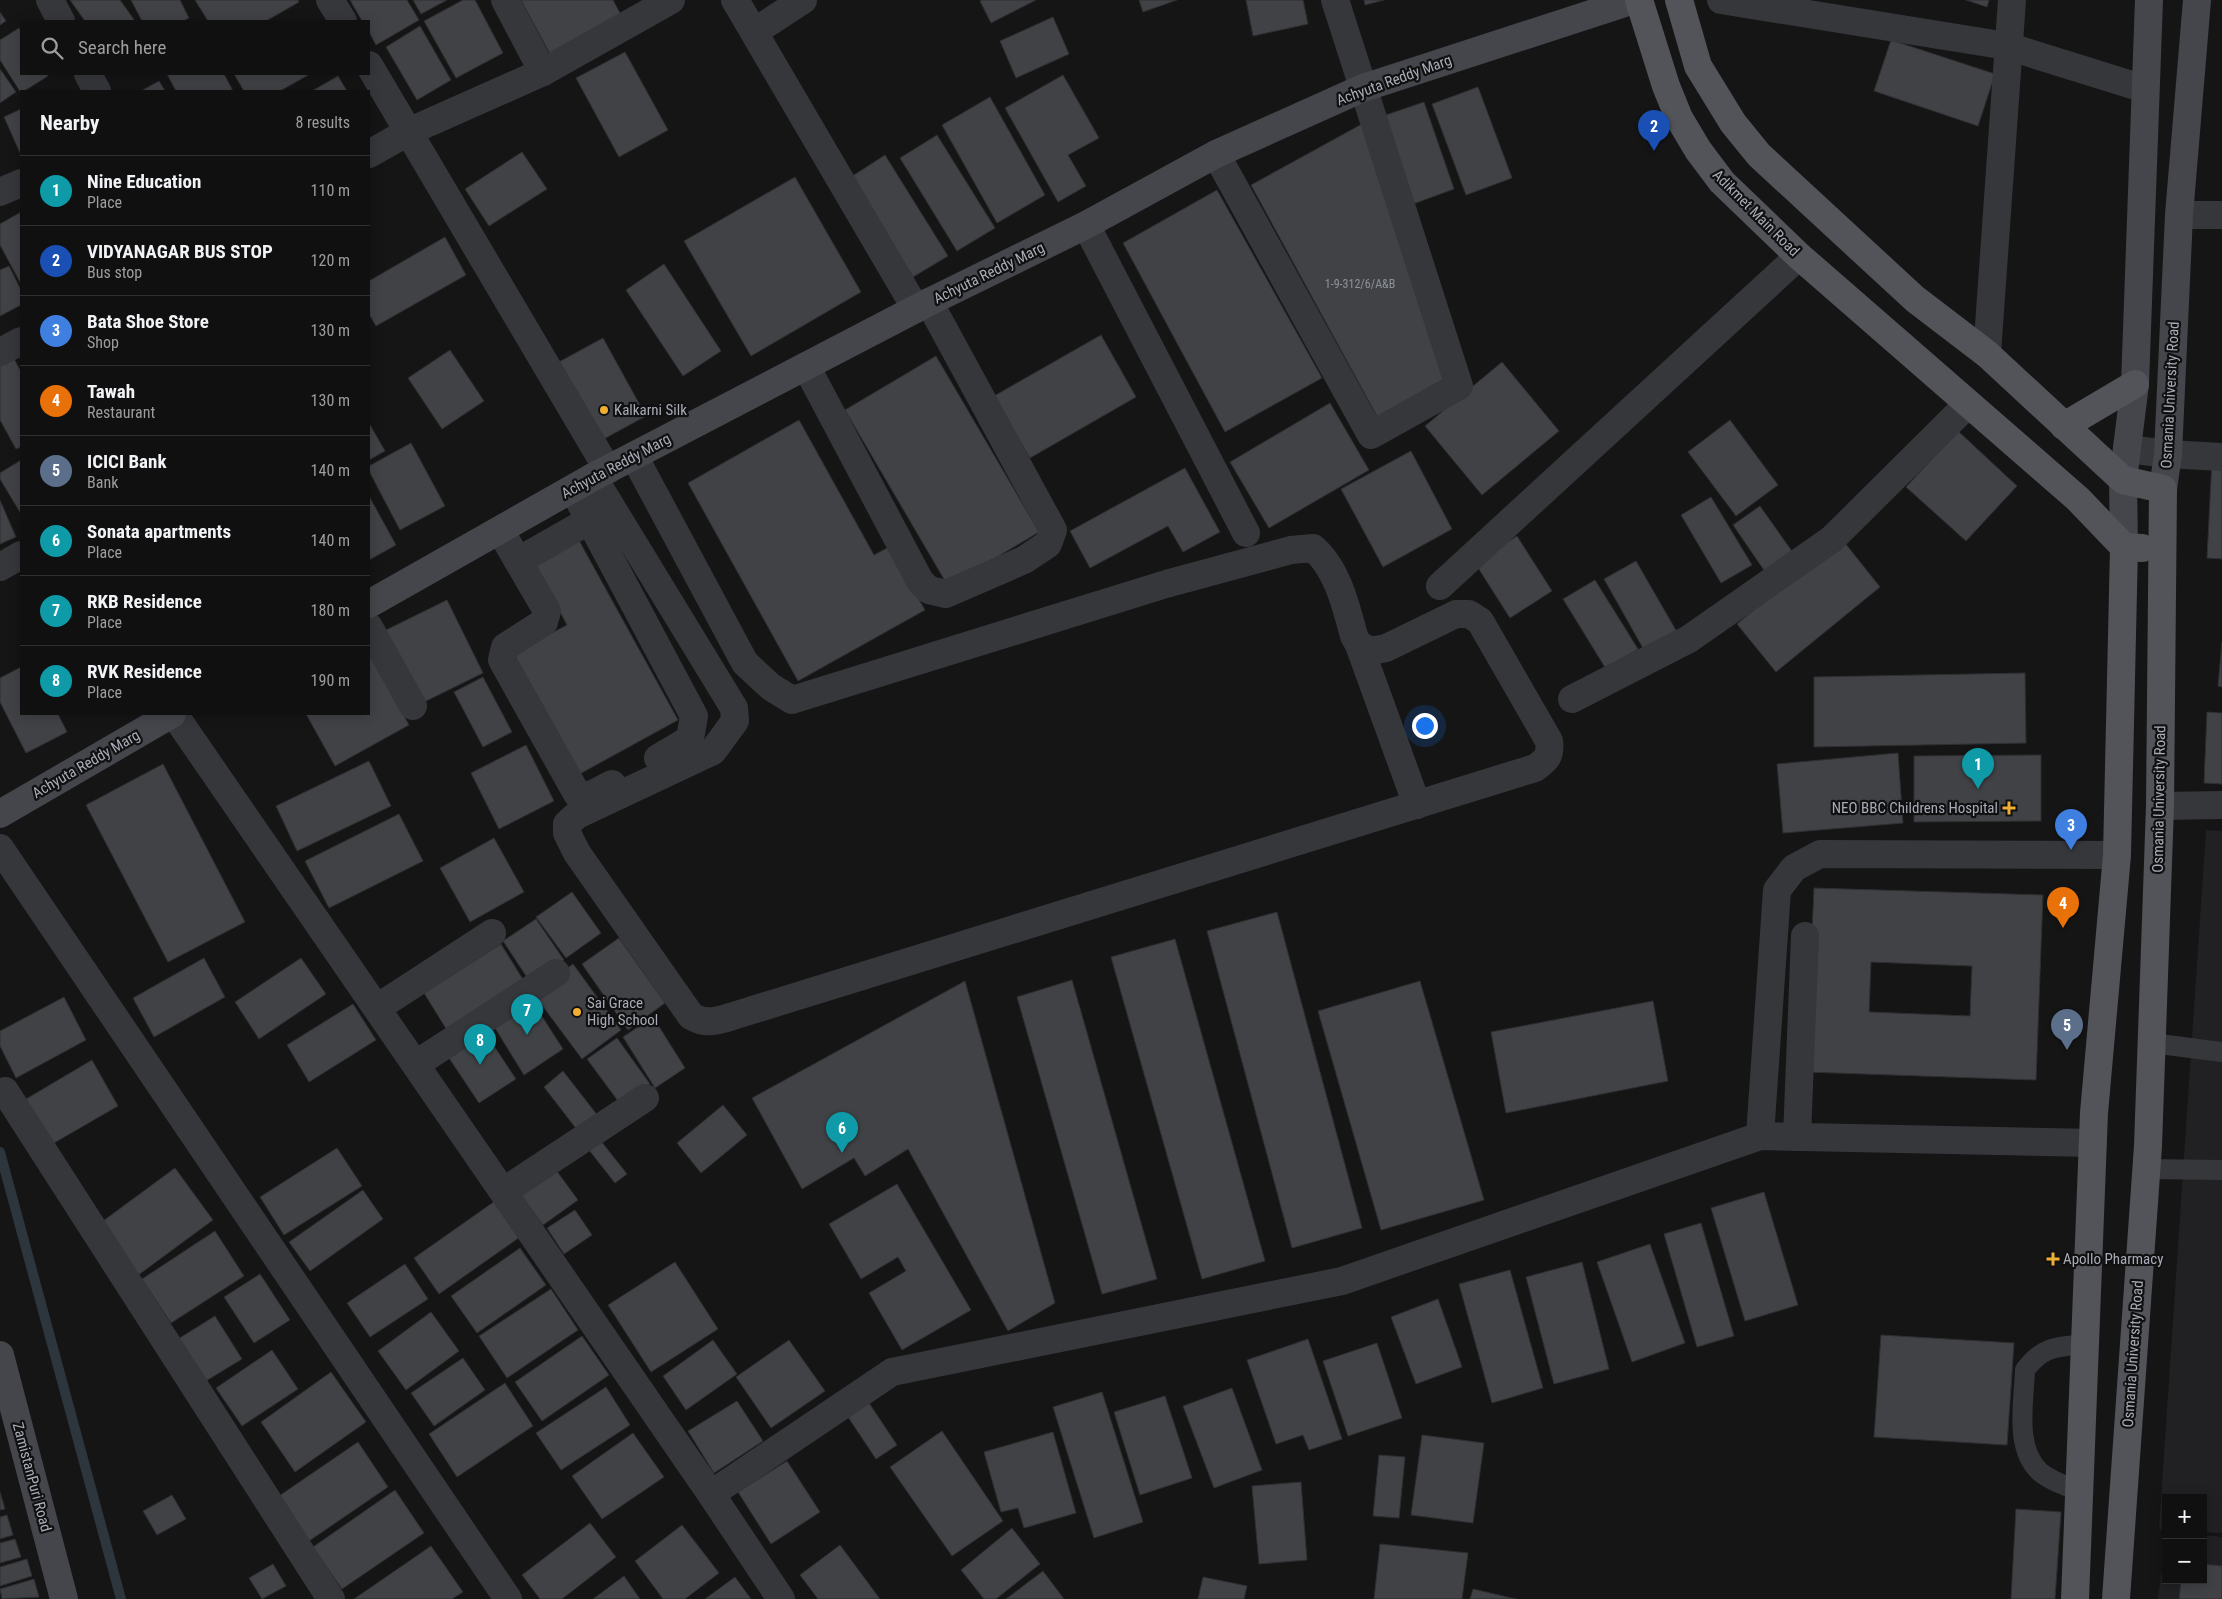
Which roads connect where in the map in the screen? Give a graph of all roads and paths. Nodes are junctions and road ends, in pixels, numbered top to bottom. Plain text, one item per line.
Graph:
1 (50, 0) edge
2 (330, 0) edge
3 (505, 0) edge
4 (671, 0) edge
5 (735, 0) edge
6 (803, 0) edge
7 (1335, 0) edge
8 (1634, 0) edge
9 (1639, 0) edge
10 (1679, 0) edge
11 (1721, 0) edge
12 (2012, 0) edge
13 (2149, 0) edge
14 (2197, 0) edge
15 (60, 20) edge
16 (342, 20) edge
17 (754, 32) junction
18 (2007, 46) junction
19 (370, 67) edge
20 (543, 72) junction
21 (89, 75) edge
22 (1363, 88) junction
23 (2145, 89) junction
24 (96, 90) edge
25 (408, 132) junction
26 (370, 153) edge
27 (1216, 154) junction
28 (20, 183) edge
29 (0, 192) edge
30 (2179, 215) junction
31 (2222, 215) edge
32 (1086, 225) junction
33 (1799, 256) junction
34 (923, 305) junction
35 (20, 342) edge
36 (0, 352) edge
37 (1987, 354) junction
38 (806, 366) junction
39 (2136, 384) junction
40 (1968, 404) junction
41 (2064, 426) junction
42 (2127, 449) junction
43 (2168, 454) junction
44 (634, 456) junction
45 (2222, 457) edge
46 (591, 478) junction
47 (2123, 480) junction
48 (2163, 489) junction
49 (590, 520) junction
50 (500, 530) junction
51 (1246, 533) dead end
52 (2124, 547) junction
53 (2162, 549) junction
54 (20, 556) edge
55 (518, 561) junction
56 (0, 567) edge
57 (1440, 586) dead end
58 (370, 603) edge
59 (370, 629) edge
60 (1359, 644) junction
61 (771, 687) junction
62 (1572, 699) dead end
63 (413, 706) dead end
64 (734, 708) junction
65 (171, 715) edge
66 (174, 715) edge
67 (1417, 805) junction
68 (2222, 805) edge
69 (2160, 806) junction
70 (0, 814) edge
71 (0, 848) edge
72 (2117, 855) junction
73 (492, 933) dead end
74 (1805, 936) dead end
75 (556, 973) dead end
76 (377, 1008) junction
77 (2152, 1042) junction
78 (2222, 1052) edge
79 (416, 1064) junction
80 (5, 1091) dead end
81 (645, 1098) dead end
82 (1760, 1136) junction
83 (1797, 1136) junction
84 (2093, 1143) junction
85 (2147, 1169) junction
86 (2222, 1170) edge
87 (504, 1191) junction
88 (2085, 1344) junction
89 (0, 1355) edge
90 (2079, 1491) junction
91 (711, 1494) junction
92 (64, 1599) edge
93 (331, 1599) edge
94 (508, 1599) edge
95 (781, 1599) edge
96 (2075, 1599) edge
97 (2116, 1599) edge

1 - 15 street
2 - 16 street
3 - 20 street
4 - 20 street
5 - 17 street
6 - 17 street
7 - 22 street
8 - 22 street, Achyuta Reddy Marg
9 - 33 main road, Adikmet Main Road
10 - 37 main road
11 - 18 street
12 - 18 street
13 - 23 street
14 - 30 street, Osmania University Road
17 - 34 street
18 - 23 street
18 - 37 street
19 - 25 street
20 - 25 street
21 - 24 street
22 - 27 street, Achyuta Reddy Marg
22 - 27 street
23 - 39 street
25 - 26 street
25 - 46 street
27 - 32 street, Achyuta Reddy Marg
28 - 29 street
30 - 31 street
30 - 43 street, Osmania University Road
32 - 34 street, Achyuta Reddy Marg
32 - 51 street
33 - 40 main road, Adikmet Main Road
33 - 57 street
34 - 38 street, Achyuta Reddy Marg
34 - 38 street
35 - 36 street
37 - 41 main road
38 - 44 street, Achyuta Reddy Marg
39 - 41 main road
39 - 42 street
40 - 52 main road, Adikmet Main Road
40 - 62 street
41 - 47 main road
42 - 43 street
42 - 47 street
43 - 45 street
43 - 48 street, Osmania University Road
44 - 46 street, Achyuta Reddy Marg
44 - 61 street
46 - 49 street
46 - 50 street, Achyuta Reddy Marg
46 - 64 street
47 - 48 main road
47 - 52 street
48 - 53 main road, Osmania University Road
49 - 55 street
49 - 55 street
50 - 55 street
50 - 58 street, Achyuta Reddy Marg
52 - 53 main road
52 - 72 main road
53 - 69 main road, Osmania University Road
54 - 56 street
59 - 63 street
60 - 61 street
60 - 67 street
60 - 67 street
61 - 64 street
64 - 67 street
65 - 70 street, Achyuta Reddy Marg
66 - 76 street
68 - 69 street
69 - 77 main road, Osmania University Road
71 - 94 street
72 - 82 street
72 - 84 main road
73 - 76 street
74 - 83 street
75 - 79 street
76 - 79 street
77 - 78 lane
77 - 85 main road, Osmania University Road
79 - 87 street
80 - 93 street
81 - 87 street
82 - 83 street
82 - 91 street
83 - 84 street
84 - 88 main road
85 - 86 lane
85 - 97 main road, Osmania University Road
87 - 91 street
88 - 90 main road
88 - 90 lane
89 - 92 street, ZamistanPuri Road
90 - 96 main road
91 - 95 street

